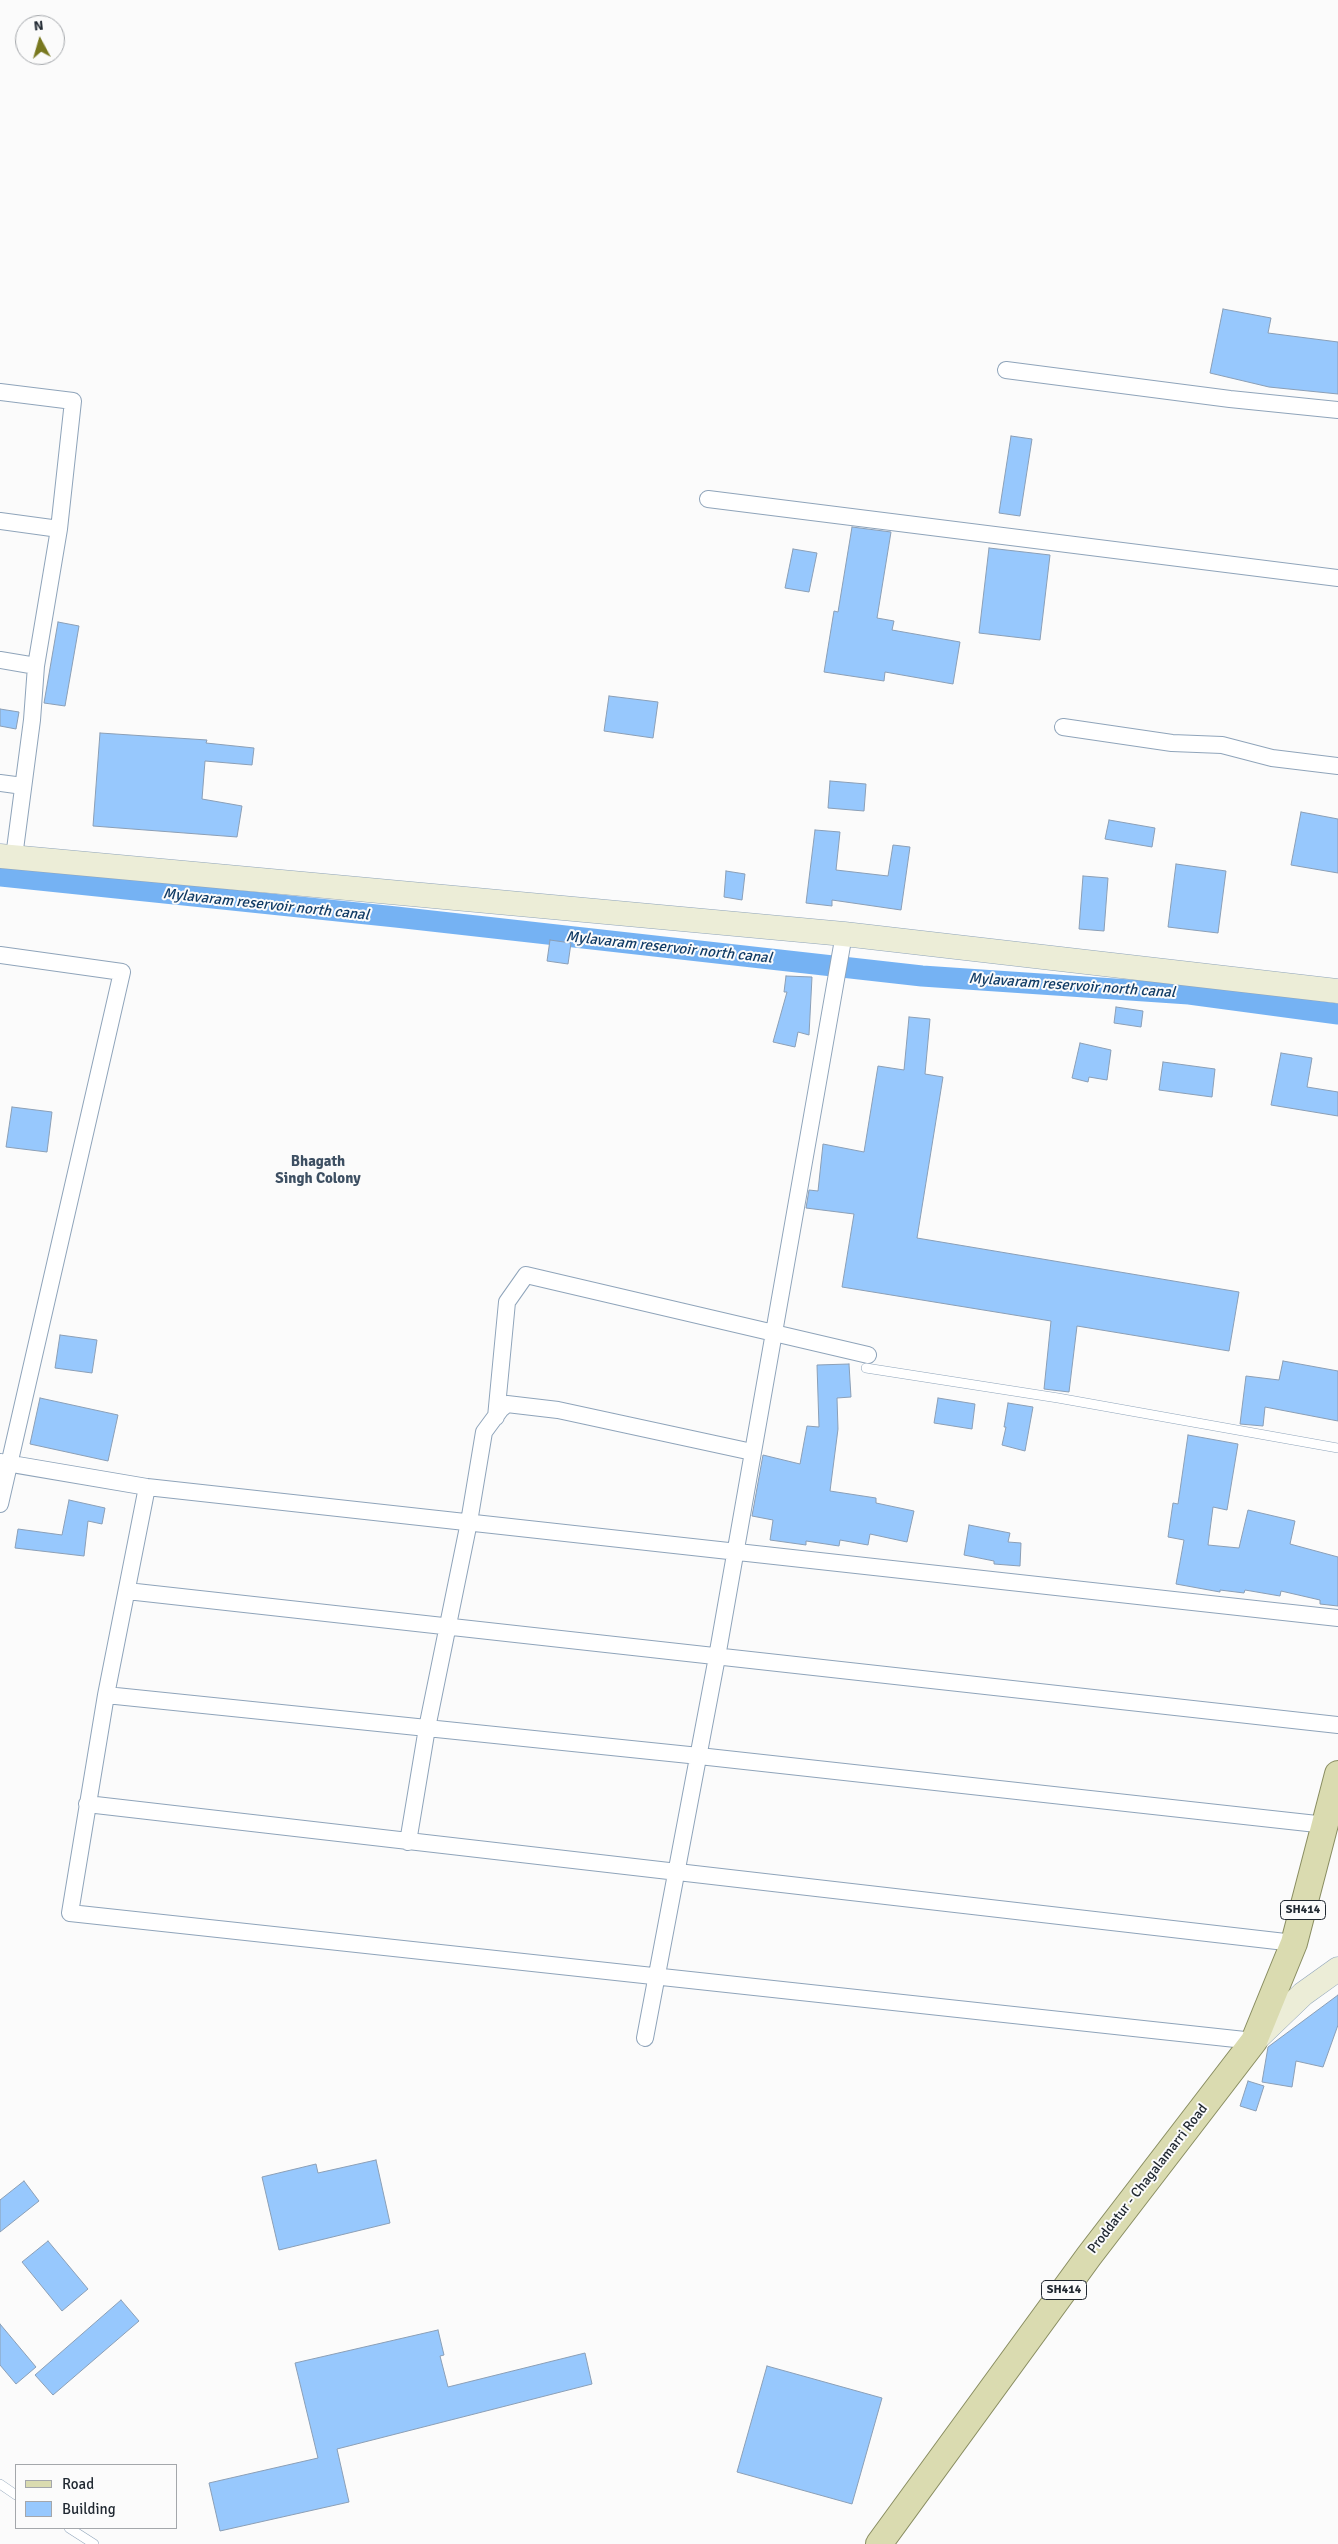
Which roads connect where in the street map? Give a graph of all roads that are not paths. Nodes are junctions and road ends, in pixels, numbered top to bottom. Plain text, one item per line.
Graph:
1 (1006, 370) dead end
2 (0, 392) edge
3 (1338, 410) edge
4 (708, 499) dead end
5 (0, 521) edge
6 (59, 530) junction
7 (1338, 578) edge
8 (0, 660) edge
9 (36, 666) junction
10 (1062, 727) dead end
11 (1338, 766) edge
12 (0, 783) edge
13 (23, 786) junction
14 (7, 856) edge
15 (844, 934) junction
16 (0, 955) edge
17 (1338, 991) edge
18 (772, 1332) junction
19 (867, 1361) joint
20 (496, 1417) junction
21 (1338, 1448) edge
22 (752, 1452) junction
23 (4, 1462) edge
24 (147, 1487) junction
25 (0, 1504) edge
26 (469, 1522) junction
27 (736, 1551) junction
28 (126, 1591) junction
29 (1338, 1618) edge
30 (448, 1626) junction
31 (718, 1657) junction
32 (106, 1695) junction
33 (1338, 1725) edge
34 (427, 1728) junction
35 (699, 1756) junction
36 (1338, 1774) edge
37 (87, 1804) junction
38 (1332, 1809) edge
39 (408, 1842) junction
40 (678, 1872) junction
41 (1294, 1943) junction
42 (1338, 1969) edge
43 (657, 1978) junction
44 (645, 2038) dead end
45 (1254, 2041) junction
46 (0, 2484) edge
47 (15, 2494) edge
48 (71, 2529) edge
49 (94, 2544) edge
50 (879, 2544) edge

1 - 3 street
2 - 6 street
4 - 7 street
5 - 6 street
6 - 9 street
8 - 9 street
9 - 13 street
10 - 11 street
12 - 13 street
13 - 14 street
14 - 15 main road
15 - 17 main road
15 - 18 street
16 - 23 street
18 - 19 street
18 - 20 street
18 - 22 street
19 - 21 lane
20 - 22 street
20 - 26 street
22 - 27 street
23 - 24 street
23 - 25 street
24 - 26 street
24 - 28 street
26 - 27 street
26 - 30 street
27 - 29 street
27 - 31 street
28 - 30 street
28 - 32 street
30 - 31 street
30 - 34 street
31 - 33 street
31 - 35 street
32 - 34 street
32 - 37 street
34 - 35 street
34 - 39 street
35 - 38 street
35 - 40 street
36 - 38 main road, Proddatur - Chagalamarri Road / SH414
37 - 39 street
37 - 43 street
38 - 41 main road, Proddatur - Chagalamarri Road / SH414
39 - 40 street
40 - 41 street
40 - 43 street
41 - 45 main road, Proddatur - Chagalamarri Road / SH414
42 - 45 main road
43 - 44 street
43 - 45 street
45 - 50 main road, Proddatur - Chagalamarri Road / SH414
46 - 47 lane
48 - 49 lane

